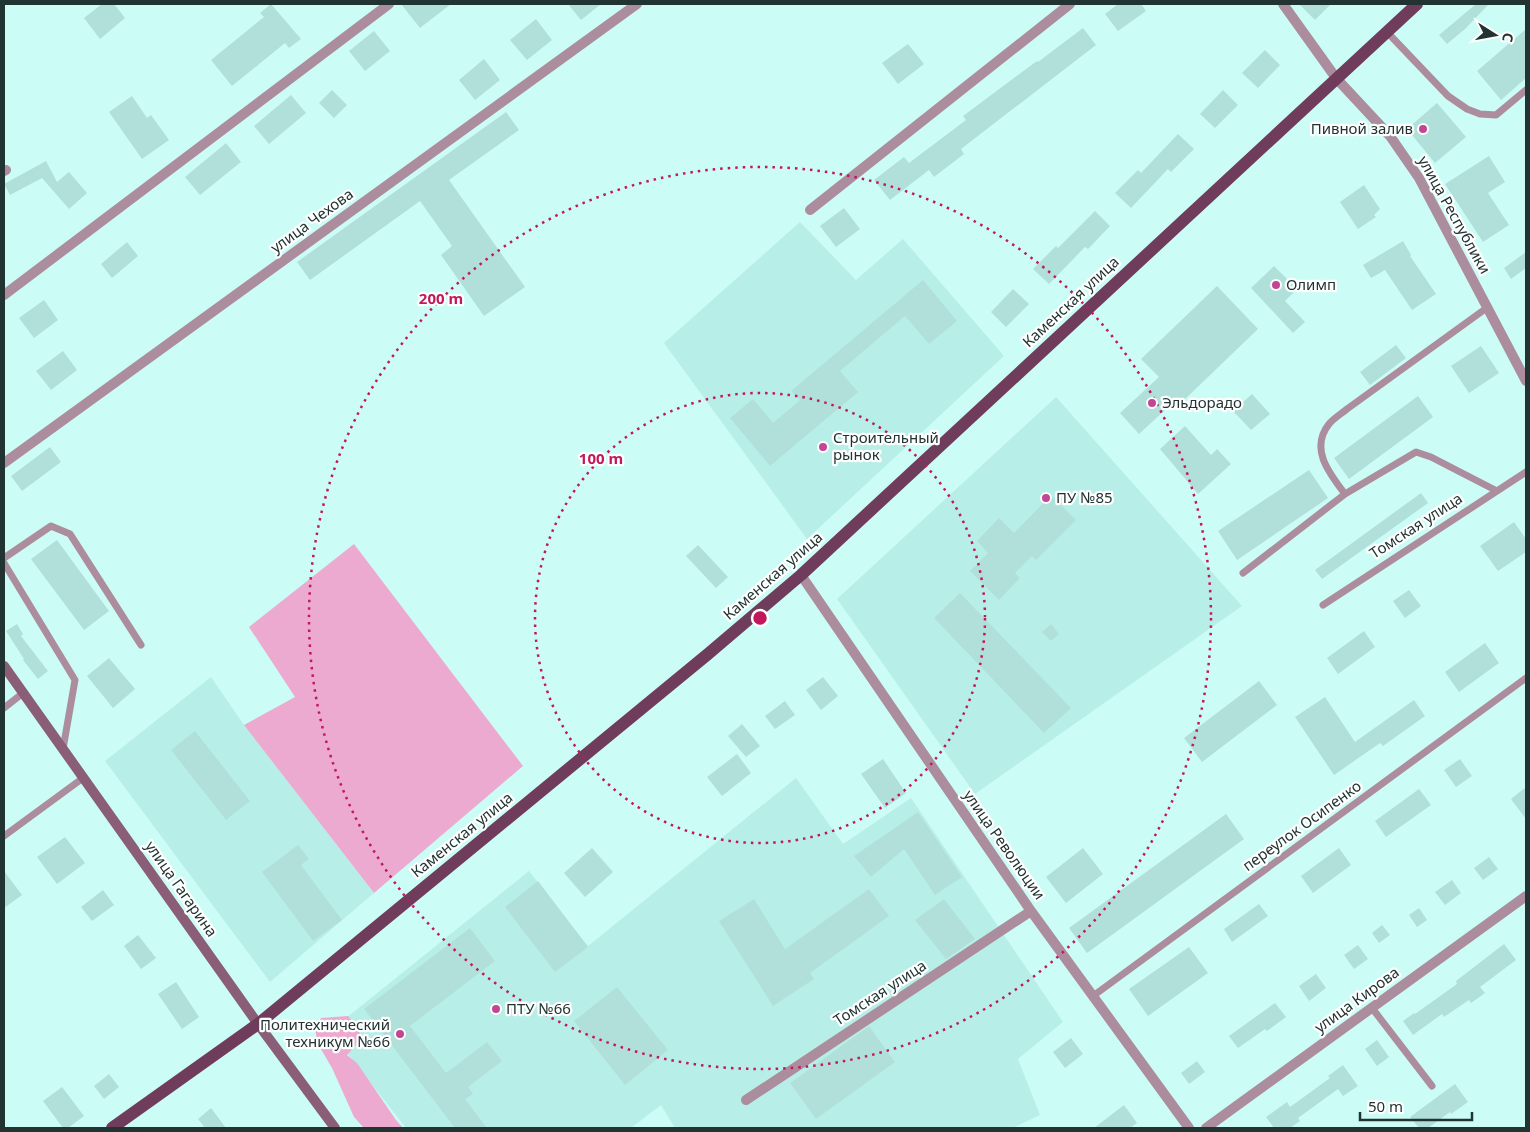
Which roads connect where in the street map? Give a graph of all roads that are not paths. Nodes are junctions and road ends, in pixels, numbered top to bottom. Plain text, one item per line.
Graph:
1 (389, 4) edge
2 (638, 4) edge
3 (1070, 4) edge
4 (1283, 4) edge
5 (1417, 4) edge
6 (1386, 32) junction
7 (1336, 78) junction
8 (1526, 90) edge
9 (810, 210) dead end
10 (4, 295) edge
11 (1488, 307) junction
12 (1526, 380) edge
13 (4, 463) edge
14 (1526, 472) edge
15 (1497, 491) junction
16 (1345, 494) junction
17 (4, 558) edge
18 (4, 563) edge
19 (1243, 573) dead end
20 (801, 575) junction
21 (1323, 604) dead end
22 (141, 645) dead end
23 (4, 666) edge
24 (1526, 678) edge
25 (23, 693) junction
26 (4, 708) edge
27 (62, 749) junction
28 (84, 778) junction
29 (4, 836) edge
30 (1526, 896) edge
31 (1031, 911) junction
32 (1093, 996) junction
33 (1372, 1008) junction
34 (258, 1024) junction
35 (1432, 1086) dead end
36 (746, 1100) dead end
37 (112, 1128) edge
38 (335, 1128) edge
39 (1189, 1128) edge
40 (1206, 1128) edge

1 - 10 street
2 - 13 street, улица Чехова
3 - 9 street
4 - 7 street, улица Республики
5 - 6 main road, Каменская улица
6 - 7 main road, Каменская улица
6 - 8 lane
7 - 11 street, улица Республики
7 - 20 main road, Каменская улица
11 - 12 street, улица Республики
11 - 16 lane
14 - 15 lane, Томская улица
15 - 16 lane
15 - 21 lane, Томская улица
16 - 19 lane
17 - 22 lane
18 - 27 lane
20 - 31 street, улица Революции
20 - 34 main road, Каменская улица
23 - 25 street, улица Гагарина
24 - 32 lane, переулок Осипенко
25 - 26 lane
25 - 27 street, улица Гагарина
27 - 28 street, улица Гагарина
28 - 29 lane
28 - 34 street, улица Гагарина
30 - 33 street, улица Кирова
31 - 32 street, улица Революции
31 - 36 street, Томская улица
32 - 39 street, улица Революции
33 - 35 lane
33 - 40 street, улица Кирова
34 - 37 main road, Каменская улица
34 - 38 street, улица Гагарина

